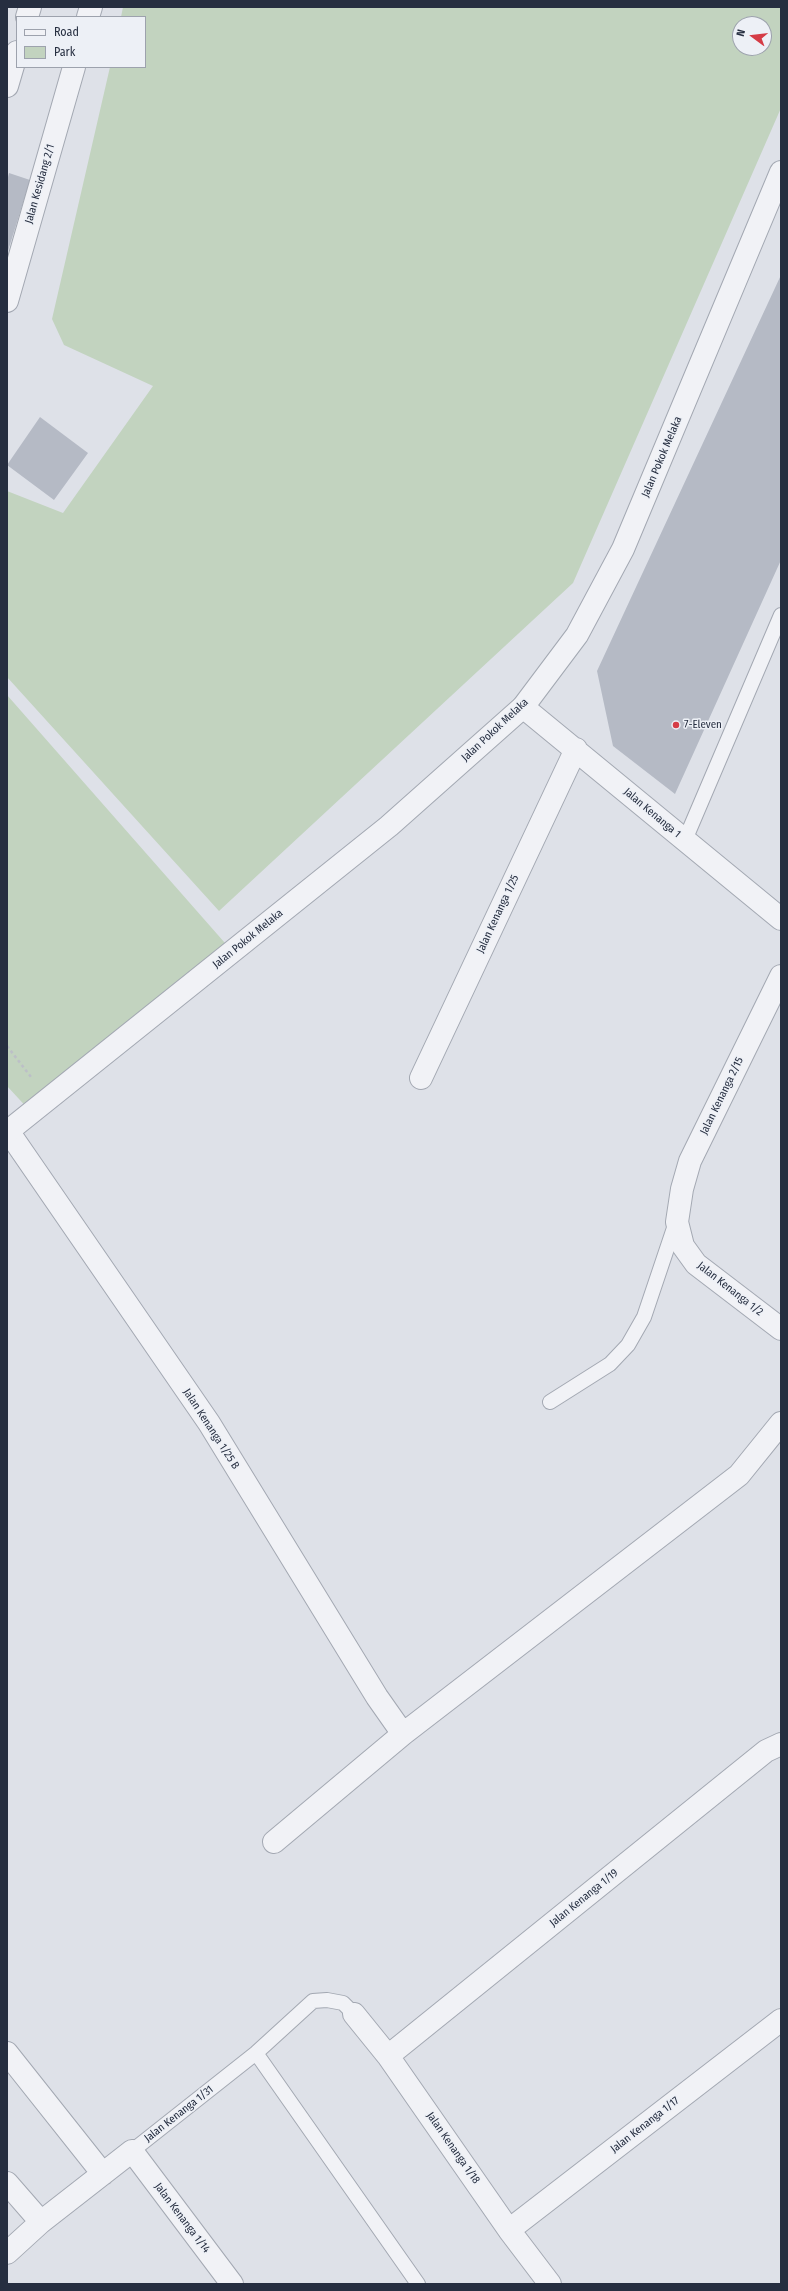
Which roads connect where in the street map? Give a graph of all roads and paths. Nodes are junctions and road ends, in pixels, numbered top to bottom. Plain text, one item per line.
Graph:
1 (16, 55) edge
2 (74, 68) edge
3 (7, 86) edge
4 (781, 172) edge
5 (7, 301) edge
6 (781, 615) edge
7 (523, 707) junction
8 (576, 749) junction
9 (685, 840) junction
10 (781, 919) edge
11 (781, 976) edge
12 (7, 1046) edge
13 (421, 1078) dead end
14 (48, 1099) junction
15 (8, 1131) edge
16 (677, 1222) junction
17 (781, 1329) edge
18 (550, 1402) dead end
19 (781, 1422) edge
20 (403, 1734) junction
21 (781, 1744) edge
22 (274, 1842) dead end
23 (354, 2014) joint
24 (781, 2020) edge
25 (7, 2053) edge
26 (256, 2053) junction
27 (388, 2056) junction
28 (132, 2151) junction
29 (103, 2174) junction
30 (7, 2183) edge
31 (41, 2222) junction
32 (509, 2230) junction
33 (7, 2253) edge
34 (232, 2284) edge
35 (418, 2284) edge
36 (550, 2284) edge

1 - 3 street
2 - 5 street, Jalan Kesidang 2/1
4 - 7 street, Jalan Pokok Melaka
6 - 9 lane
7 - 8 street, Jalan Kenanga 1
7 - 14 street, Jalan Pokok Melaka
8 - 9 street, Jalan Kenanga 1
8 - 13 street, Jalan Kenanga 1/25
9 - 10 street, Jalan Kenanga 1
11 - 16 street, Jalan Kenanga 2/15
12 - 14 path
14 - 15 street, Jalan Pokok Melaka
15 - 20 street, Jalan Kenanga 1/25 B
16 - 17 street, Jalan Kenanga 1/2
16 - 18 lane
19 - 20 street
20 - 22 street
21 - 27 street, Jalan Kenanga 1/19
23 - 26 lane, Jalan Kenanga 1/31
23 - 27 street, Jalan Kenanga 1/18
24 - 32 street, Jalan Kenanga 1/17
25 - 29 street
26 - 28 lane, Jalan Kenanga 1/31
26 - 35 lane
27 - 32 street, Jalan Kenanga 1/18
28 - 29 street, Jalan Kenanga 1/31
28 - 34 street, Jalan Kenanga 1/14
29 - 31 street, Jalan Kenanga 1/31
30 - 31 street
31 - 33 street, Jalan Kenanga 1/31
32 - 36 street, Jalan Kenanga 1/18

